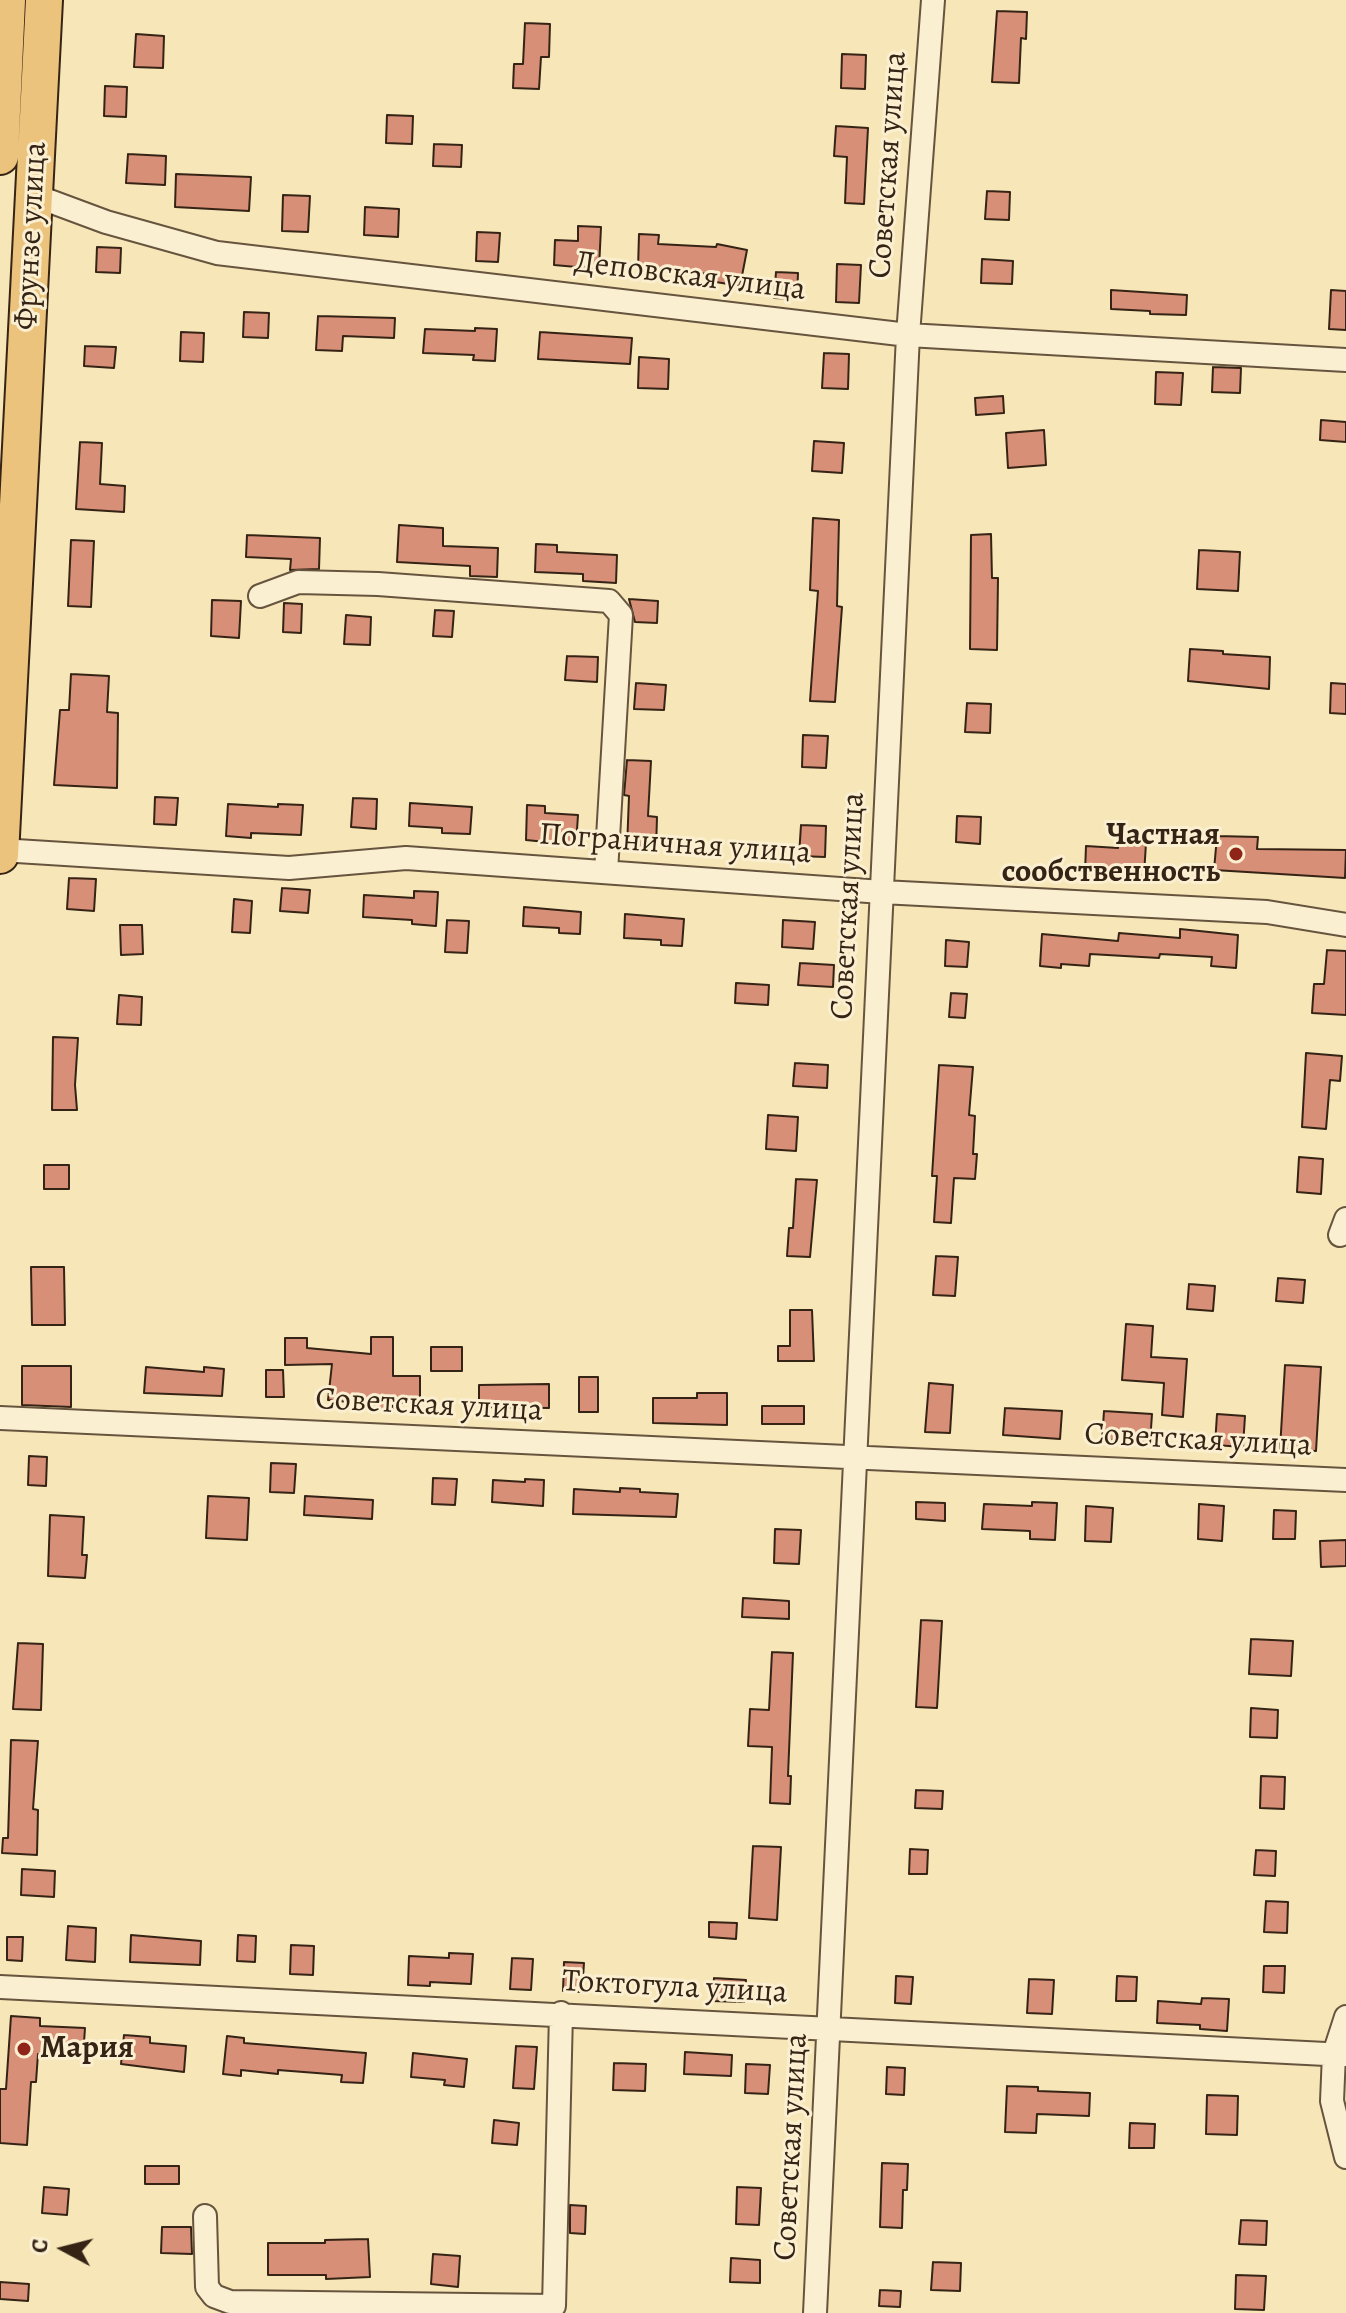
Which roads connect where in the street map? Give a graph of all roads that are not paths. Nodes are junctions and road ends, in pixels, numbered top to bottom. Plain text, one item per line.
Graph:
1 (7, 0) edge
2 (44, 0) edge
3 (933, 0) edge
4 (0, 156) edge
5 (36, 196) junction
6 (907, 346) junction
7 (1346, 360) edge
8 (260, 596) dead end
9 (0, 851) edge
10 (606, 872) junction
11 (882, 892) junction
12 (1346, 925) edge
13 (0, 1418) edge
14 (856, 1457) junction
15 (1346, 1480) edge
16 (0, 1987) edge
17 (561, 2013) junction
18 (1346, 2017) edge
19 (830, 2029) junction
20 (1340, 2054) edge
21 (1346, 2157) edge
22 (205, 2216) dead end
23 (815, 2313) edge

1 - 4 main road, Фрунзе улица
2 - 5 main road, Фрунзе улица
3 - 6 street, Советская улица
5 - 6 street, Деповская улица
5 - 9 main road, Фрунзе улица
6 - 7 street, Деповская улица
6 - 11 street, Советская улица
8 - 10 street
9 - 10 street, Пограничная улица
10 - 11 street, Пограничная улица
11 - 12 street, Пограничная улица
11 - 14 street, Советская улица
13 - 14 street, Советская улица
14 - 15 street, Советская улица
14 - 19 street, Советская улица
16 - 17 street, Токтогула улица
17 - 19 street, Токтогула улица
17 - 22 street
18 - 20 street
19 - 20 street, Токтогула улица
19 - 23 street, Советская улица
20 - 21 street

